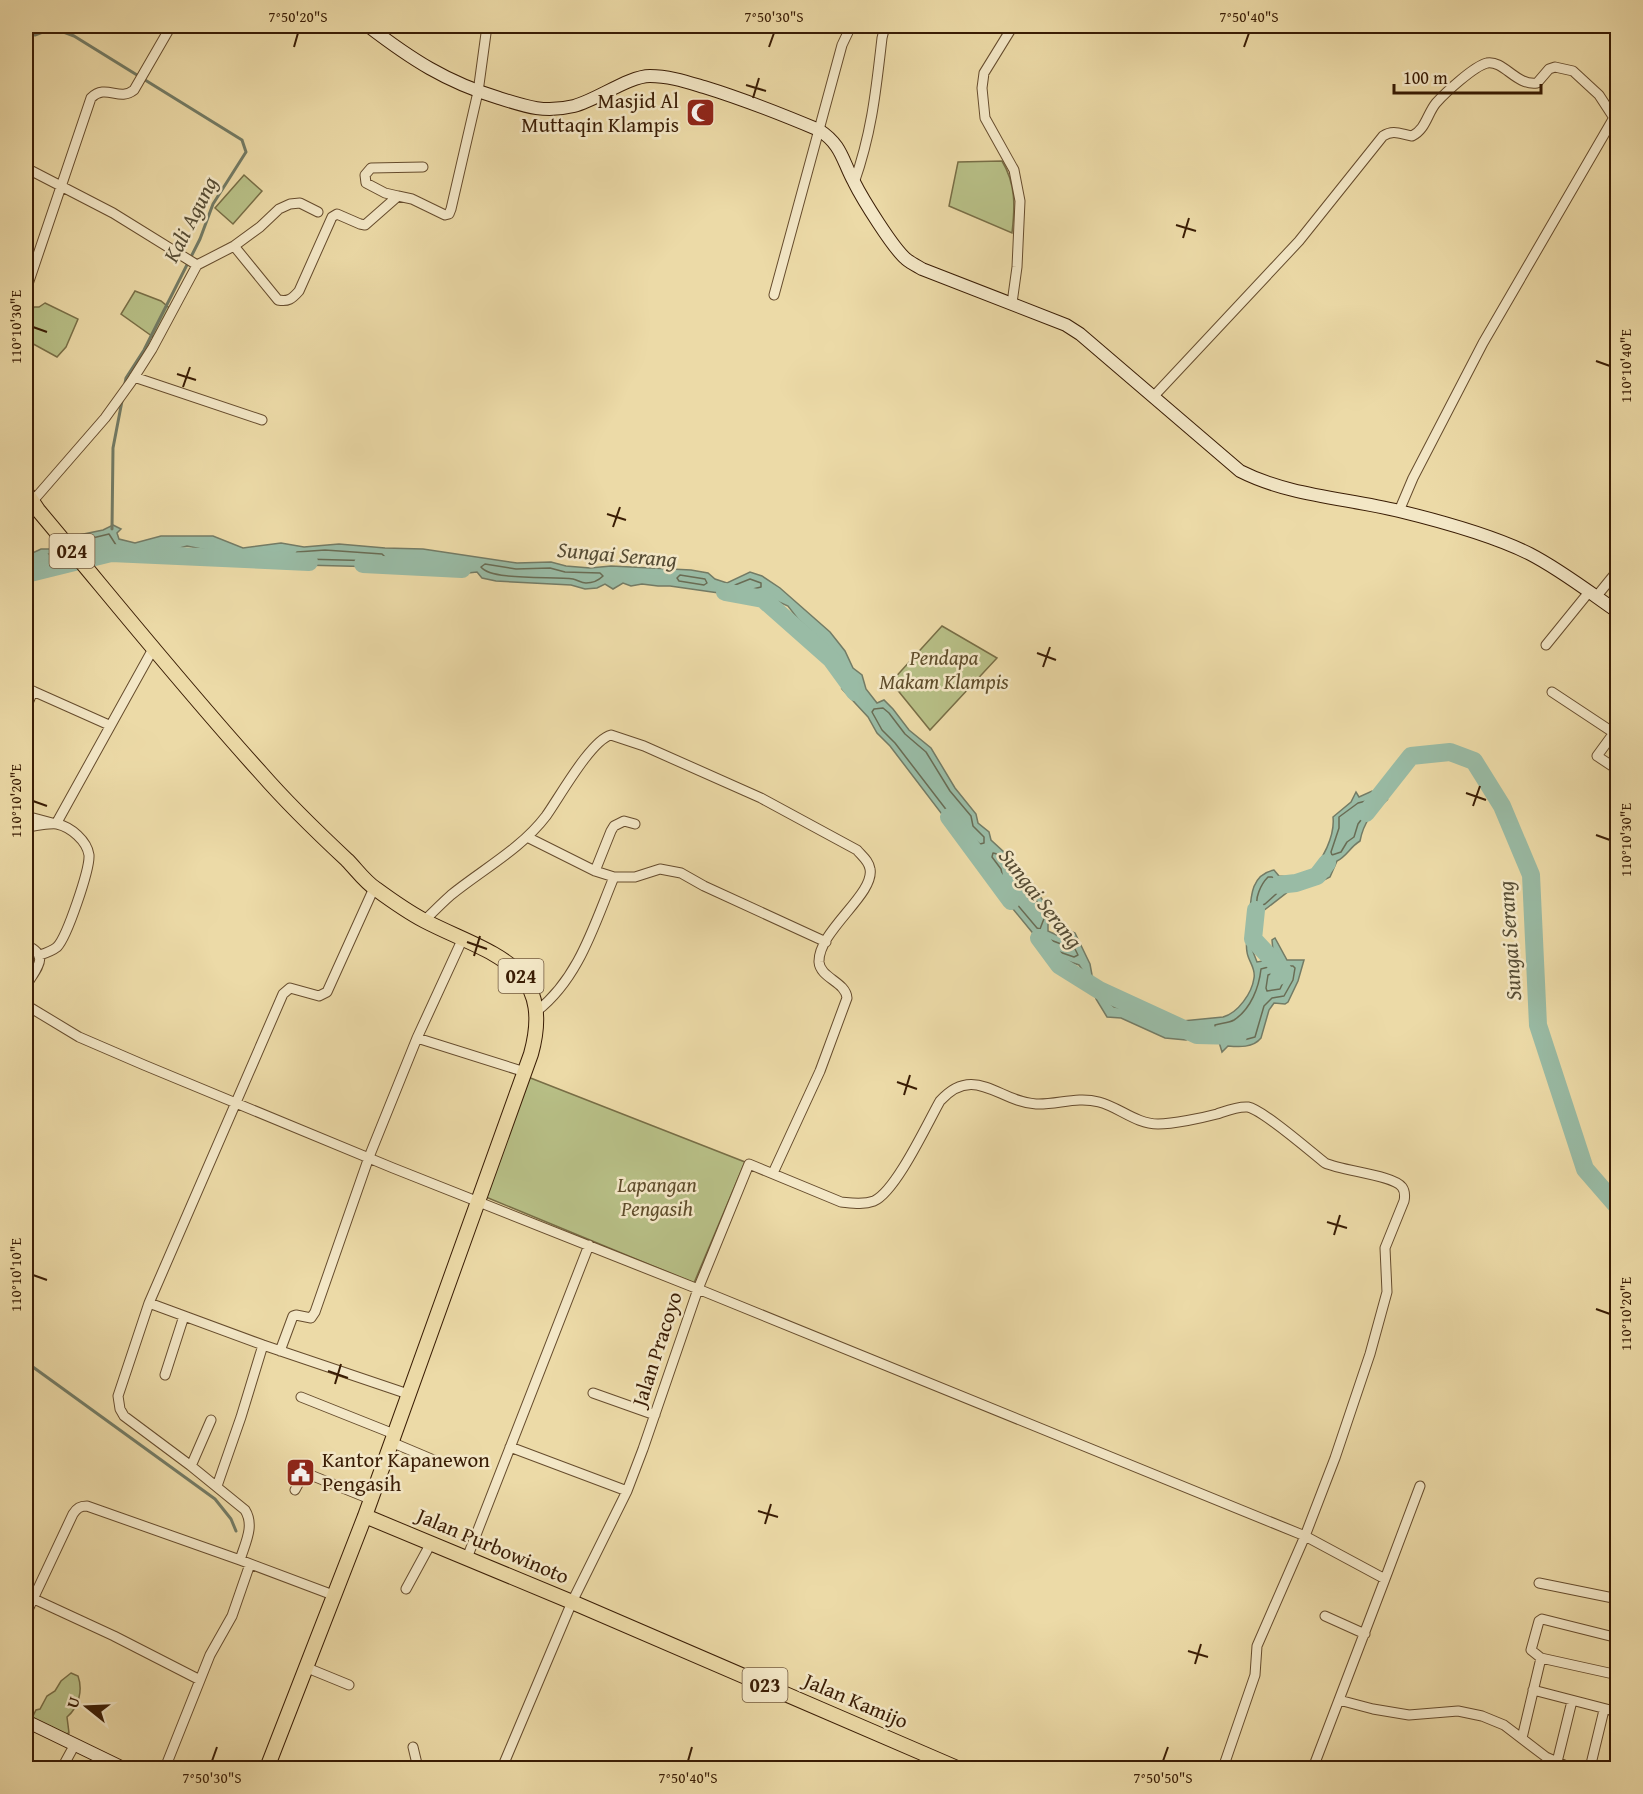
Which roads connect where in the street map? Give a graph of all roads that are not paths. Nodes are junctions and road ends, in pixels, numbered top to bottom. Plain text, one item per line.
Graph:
1 (368, 26) edge
2 (488, 26) edge
3 (850, 26) edge
4 (885, 26) edge
5 (1013, 26) edge
6 (1616, 26) edge
7 (168, 27) edge
8 (1617, 33) edge
9 (478, 92) junction
10 (1616, 115) edge
11 (819, 130) junction
12 (423, 167) dead end
13 (26, 168) edge
14 (855, 183) junction
15 (62, 186) junction
16 (398, 196) junction
17 (318, 212) dead end
18 (234, 246) junction
19 (196, 264) junction
20 (26, 290) edge
21 (774, 295) dead end
22 (1012, 303) junction
23 (132, 380) junction
24 (1153, 397) junction
25 (262, 420) dead end
26 (32, 502) edge
27 (1399, 511) junction
28 (1617, 570) edge
29 (1592, 595) junction
30 (1617, 612) edge
31 (1546, 645) dead end
32 (153, 649) junction
33 (29, 690) edge
34 (1552, 692) dead end
35 (26, 708) edge
36 (110, 725) junction
37 (1616, 730) edge
38 (1617, 771) edge
39 (26, 816) edge
40 (56, 824) junction
41 (635, 824) dead end
42 (26, 828) edge
43 (527, 837) junction
44 (595, 871) junction
45 (614, 877) junction
46 (374, 888) junction
47 (424, 920) junction
48 (463, 938) junction
49 (826, 942) junction
50 (26, 945) edge
51 (40, 956) junction
52 (26, 986) edge
53 (26, 1005) edge
54 (537, 1011) junction
55 (417, 1038) junction
56 (525, 1072) junction
57 (236, 1101) junction
58 (369, 1157) junction
59 (773, 1173) junction
60 (478, 1200) junction
61 (589, 1245) junction
62 (698, 1289) junction
63 (149, 1303) junction
64 (184, 1316) junction
65 (263, 1345) junction
66 (280, 1351) junction
67 (165, 1375) dead end
68 (593, 1393) dead end
69 (408, 1394) junction
70 (302, 1397) dead end
71 (655, 1415) junction
72 (211, 1419) dead end
73 (392, 1438) junction
74 (510, 1447) junction
75 (436, 1461) dead end
76 (191, 1466) junction
77 (217, 1486) junction
78 (1420, 1486) dead end
79 (296, 1490) dead end
80 (627, 1491) junction
81 (370, 1499) junction
82 (365, 1516) junction
83 (1305, 1536) junction
84 (430, 1543) junction
85 (467, 1558) junction
86 (240, 1560) junction
87 (250, 1564) junction
88 (1385, 1579) junction
89 (1539, 1582) dead end
90 (406, 1589) dead end
91 (333, 1595) junction
92 (34, 1599) junction
93 (1617, 1599) edge
94 (573, 1602) junction
95 (26, 1614) edge
96 (1325, 1616) dead end
97 (1365, 1634) junction
98 (1617, 1638) edge
99 (1541, 1658) junction
100 (305, 1667) junction
101 (1617, 1675) edge
102 (200, 1680) junction
103 (349, 1685) dead end
104 (1533, 1690) junction
105 (1339, 1700) junction
106 (1572, 1701) junction
107 (1604, 1710) junction
108 (1617, 1712) edge
109 (26, 1721) edge
110 (1522, 1738) junction
111 (74, 1746) junction
112 (413, 1747) dead end
113 (1557, 1762) junction
114 (62, 1768) edge
115 (123, 1768) edge
116 (165, 1768) edge
117 (267, 1768) edge
118 (418, 1768) edge
119 (502, 1768) edge
120 (957, 1768) edge
121 (1223, 1768) edge
122 (1313, 1768) edge
123 (1571, 1768) edge
124 (1590, 1768) edge

1 - 9 street
2 - 9 street
3 - 11 street
4 - 14 street
5 - 22 street
6 - 8 street
7 - 15 street
9 - 11 street
9 - 16 street
10 - 24 street
10 - 27 street
11 - 14 street
11 - 21 street
12 - 16 street
13 - 15 street
14 - 22 street
15 - 19 street
15 - 20 street
16 - 18 street
17 - 18 street
18 - 19 street
19 - 23 street
22 - 24 street
23 - 25 street
23 - 26 street
24 - 27 street
26 - 32 main road, 024
27 - 29 street
28 - 29 street
29 - 30 street
29 - 31 street
32 - 36 street
32 - 46 main road, 024
33 - 35 street
33 - 36 street
34 - 37 street
36 - 40 street
37 - 38 street
39 - 40 street
40 - 42 street
40 - 51 street
41 - 44 street
43 - 44 street
43 - 47 street
43 - 49 street
44 - 45 street
45 - 49 street
45 - 54 street
46 - 47 main road, 024
46 - 57 street
47 - 48 main road, 024
48 - 54 main road, 024
48 - 55 street
49 - 59 street
50 - 51 street
51 - 52 street
53 - 57 street, Jalan Pracoyo
54 - 56 main road, 024
55 - 56 street
55 - 58 street
56 - 60 main road, 024
57 - 58 street, Jalan Pracoyo
57 - 63 street
58 - 60 street, Jalan Pracoyo
58 - 66 street
59 - 62 street
59 - 83 street
60 - 61 street, Jalan Pracoyo
60 - 69 main road, 024
61 - 62 street, Jalan Pracoyo
61 - 74 street
62 - 71 street, Jalan Pracoyo
62 - 83 street
63 - 64 street
63 - 76 street
64 - 65 street
64 - 67 street
65 - 66 street
65 - 77 street
66 - 69 street
68 - 71 street
69 - 73 main road, 024
70 - 73 street
71 - 80 street, Jalan Pracoyo
72 - 76 street
73 - 75 street
73 - 81 main road, 024
74 - 80 street
74 - 85 street
76 - 77 street
77 - 86 street
78 - 88 street
79 - 81 street
80 - 94 street, Jalan Pracoyo
81 - 82 main road, 024
82 - 84 main road, Jalan Purbowinoto / 023
82 - 91 main road
83 - 88 street
83 - 121 street
84 - 85 main road, Jalan Purbowinoto / 023
84 - 90 street
85 - 94 main road, Jalan Purbowinoto / 023
86 - 87 street
86 - 92 street
87 - 91 street
87 - 102 street
88 - 97 street
89 - 93 street
91 - 100 main road
92 - 95 street
92 - 102 street
94 - 119 street, Jalan Pracoyo
94 - 120 main road, Jalan Kamijo / 023
96 - 97 street
97 - 105 street
98 - 99 street
99 - 101 street
99 - 104 street
100 - 103 street
100 - 117 main road
102 - 116 street
104 - 106 street
104 - 110 street
105 - 110 street
105 - 122 street
106 - 107 street
106 - 113 street
107 - 108 street
107 - 124 street
109 - 111 street
110 - 113 street
111 - 114 street
111 - 115 street
112 - 118 street
113 - 123 street

